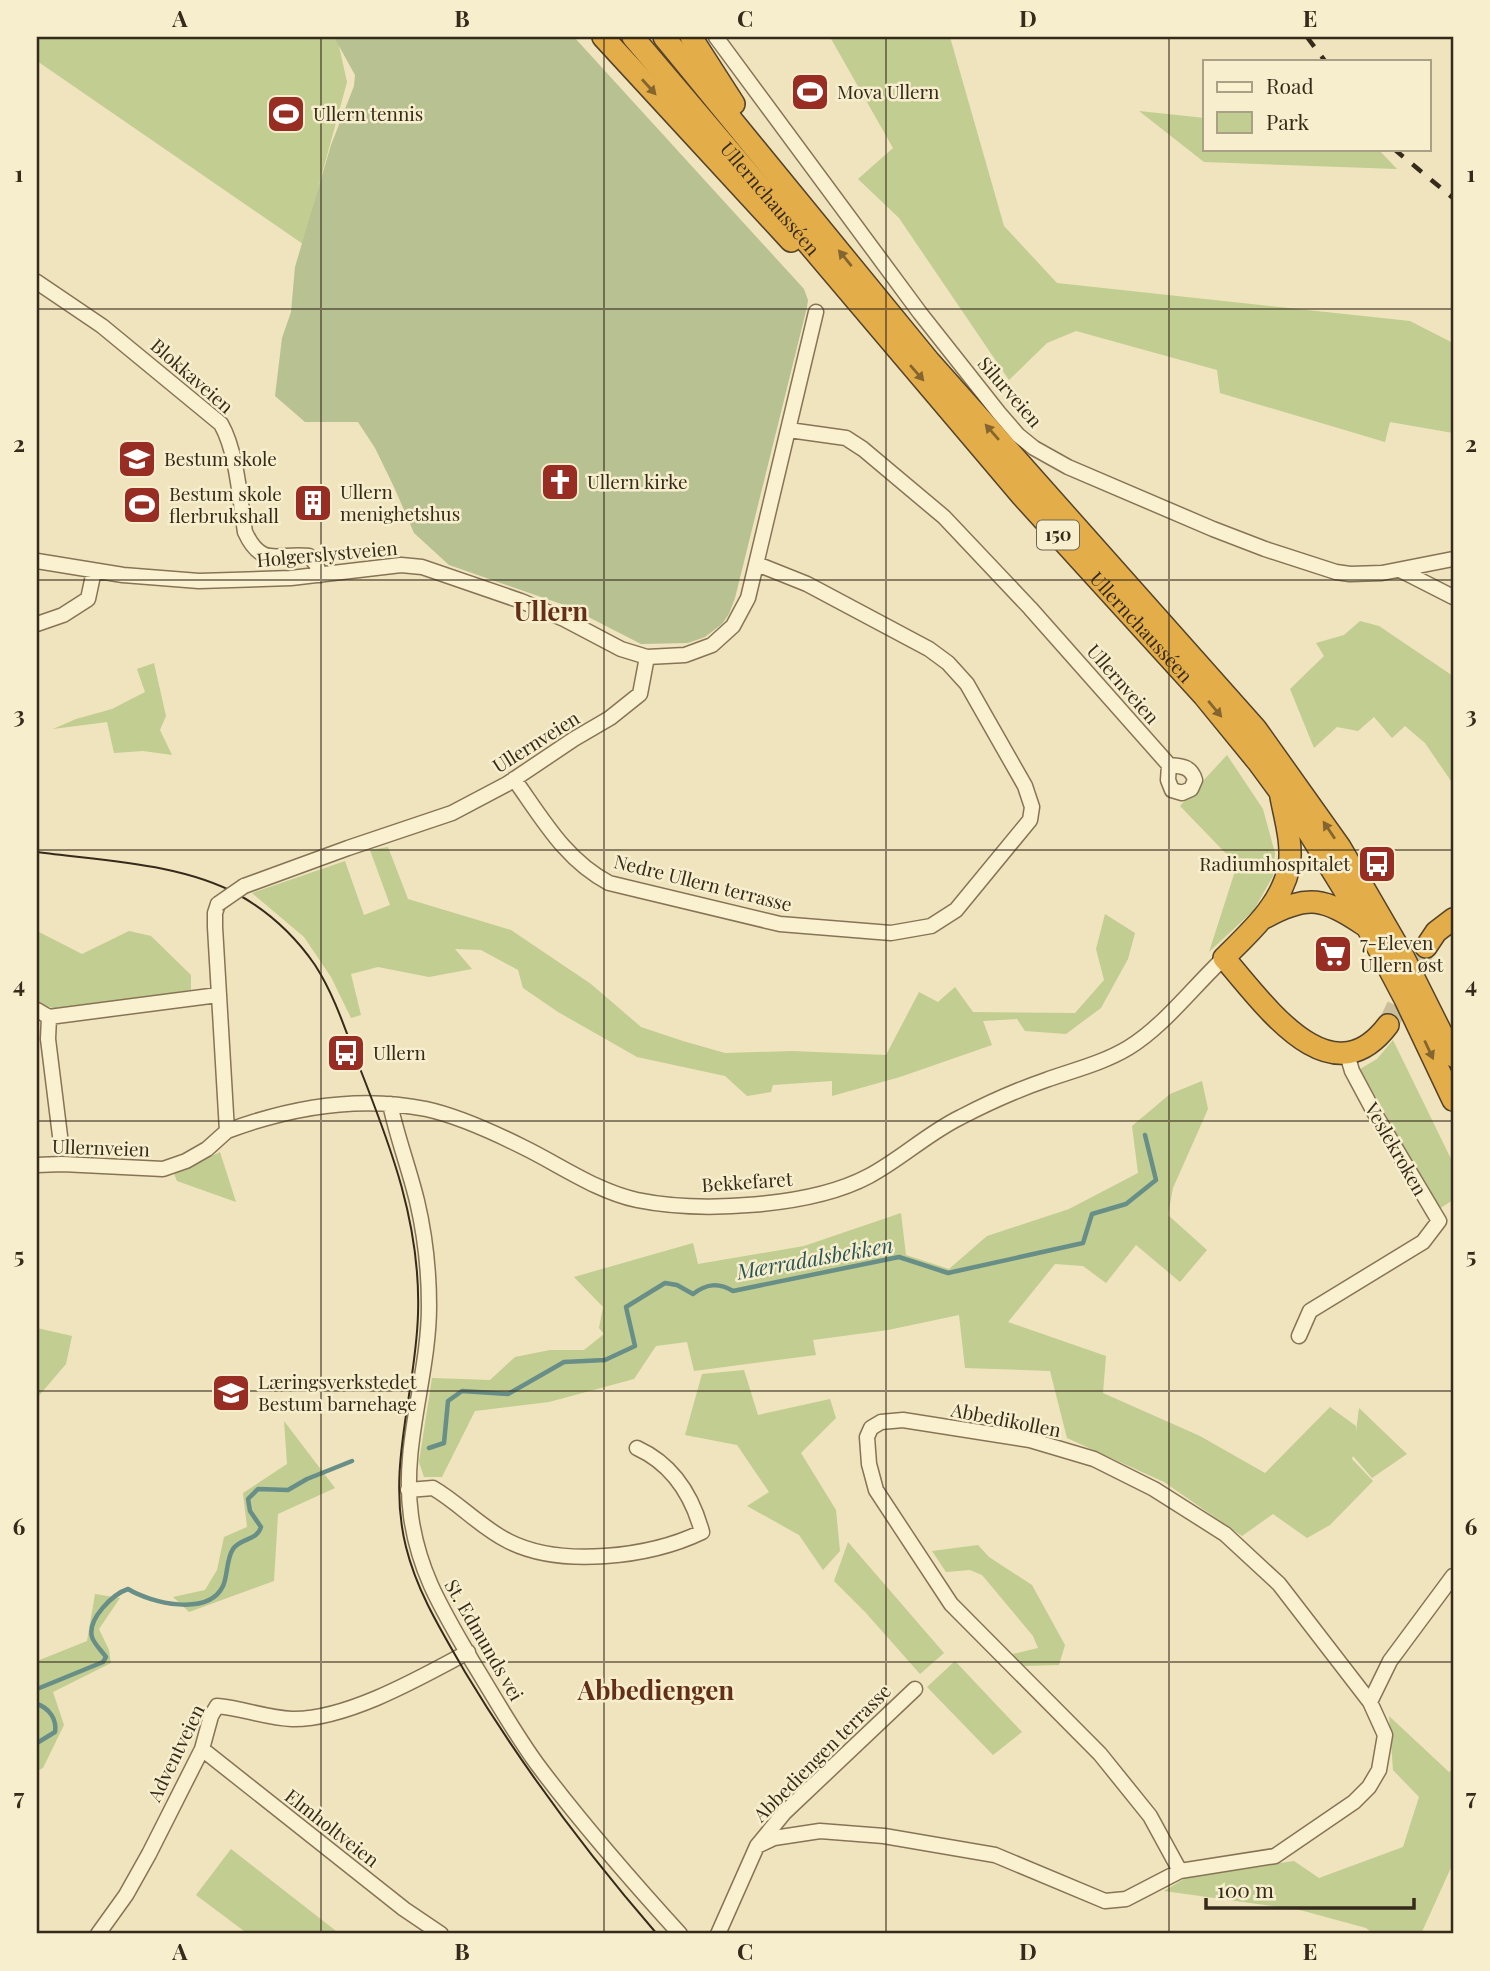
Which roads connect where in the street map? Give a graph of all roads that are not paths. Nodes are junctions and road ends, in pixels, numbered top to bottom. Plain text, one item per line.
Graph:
1 (603, 37) edge
2 (633, 37) edge
3 (664, 37) edge
4 (691, 37) edge
5 (716, 37) edge
6 (783, 183) junction
7 (37, 282) edge
8 (816, 312) dead end
9 (873, 322) junction
10 (789, 430) junction
11 (1453, 559) edge
12 (37, 561) edge
13 (757, 564) junction
14 (1400, 570) junction
15 (94, 571) junction
16 (320, 575) junction
17 (1453, 597) edge
18 (37, 624) edge
19 (647, 657) junction
20 (1169, 765) dead end
21 (514, 779) junction
22 (1280, 791) junction
23 (1264, 918) junction
24 (1453, 919) edge
25 (1367, 927) junction
26 (1426, 947) tunnel mouth
27 (1224, 958) junction
28 (218, 995) junction
29 (43, 1013) edge
30 (1388, 1025) tunnel mouth
31 (1447, 1036) edge
32 (1347, 1054) junction
33 (1453, 1056) edge
34 (1453, 1100) edge
35 (390, 1104) junction
36 (227, 1131) junction
37 (61, 1144) dead end
38 (37, 1166) edge
39 (1299, 1336) dead end
40 (637, 1448) dead end
41 (408, 1490) junction
42 (1453, 1576) edge
43 (468, 1652) junction
44 (915, 1689) dead end
45 (1370, 1702) junction
46 (202, 1749) junction
47 (757, 1846) junction
48 (1180, 1871) junction
49 (98, 1934) edge
50 (442, 1934) edge
51 (680, 1934) edge
52 (718, 1934) edge

1 -> 9 highway
2 - 9 highway, Ullernchausséen / 150
3 - 6 highway, Ullernchausséen / 150
4 - 6 highway
5 - 14 street, Silurveien
31 -> 6 highway, Ullernchausséen / 150
7 - 16 street, Blokkaveien
8 - 10 street
9 -> 22 highway, Ullernchausséen / 150
10 - 13 street
10 - 20 street, Ullernveien
11 - 14 street, Silurveien
12 - 15 street, Holgerslystveien
13 - 19 street
13 - 21 street, Nedre Ullern terrasse
14 - 17 street
15 - 16 street, Holgerslystveien
15 - 18 street
16 - 19 street, Holgerslystveien
19 - 21 street, Ullernveien
21 - 28 street, Ullernveien, bridge
22 - 23 highway, 150
22 - 25 highway, Ullernchausséen / 150
23 - 25 highway, 150
23 - 27 highway, 150
24 - 26 highway
25 -> 34 highway, Ullernchausséen / 150
27 - 32 highway
27 - 35 street, Bekkefaret
28 - 29 street, Ullernveien
28 - 36 street, Ullernveien
29 - 37 street, Ullernveien
30 - 32 highway
31 - 33 highway, Ullernchausséen / 150
32 - 39 street, Veslekroken
35 - 36 street, Bekkefaret
35 - 41 street, St. Edmunds vei
36 - 38 street, Ullernveien
40 - 41 street
41 - 43 street, St. Edmunds vei
42 - 45 street
43 - 46 street, Adventveien
43 - 51 street, St. Edmunds vei
44 - 47 street, Abbediengen terrasse
45 - 48 street, Abbedikollen
45 - 48 street, Abbedikollen
46 - 49 street, Adventveien
46 - 50 street, Elmholtveien
47 - 48 street, Abbedikollen
47 - 52 street, Abbediengen terrasse

